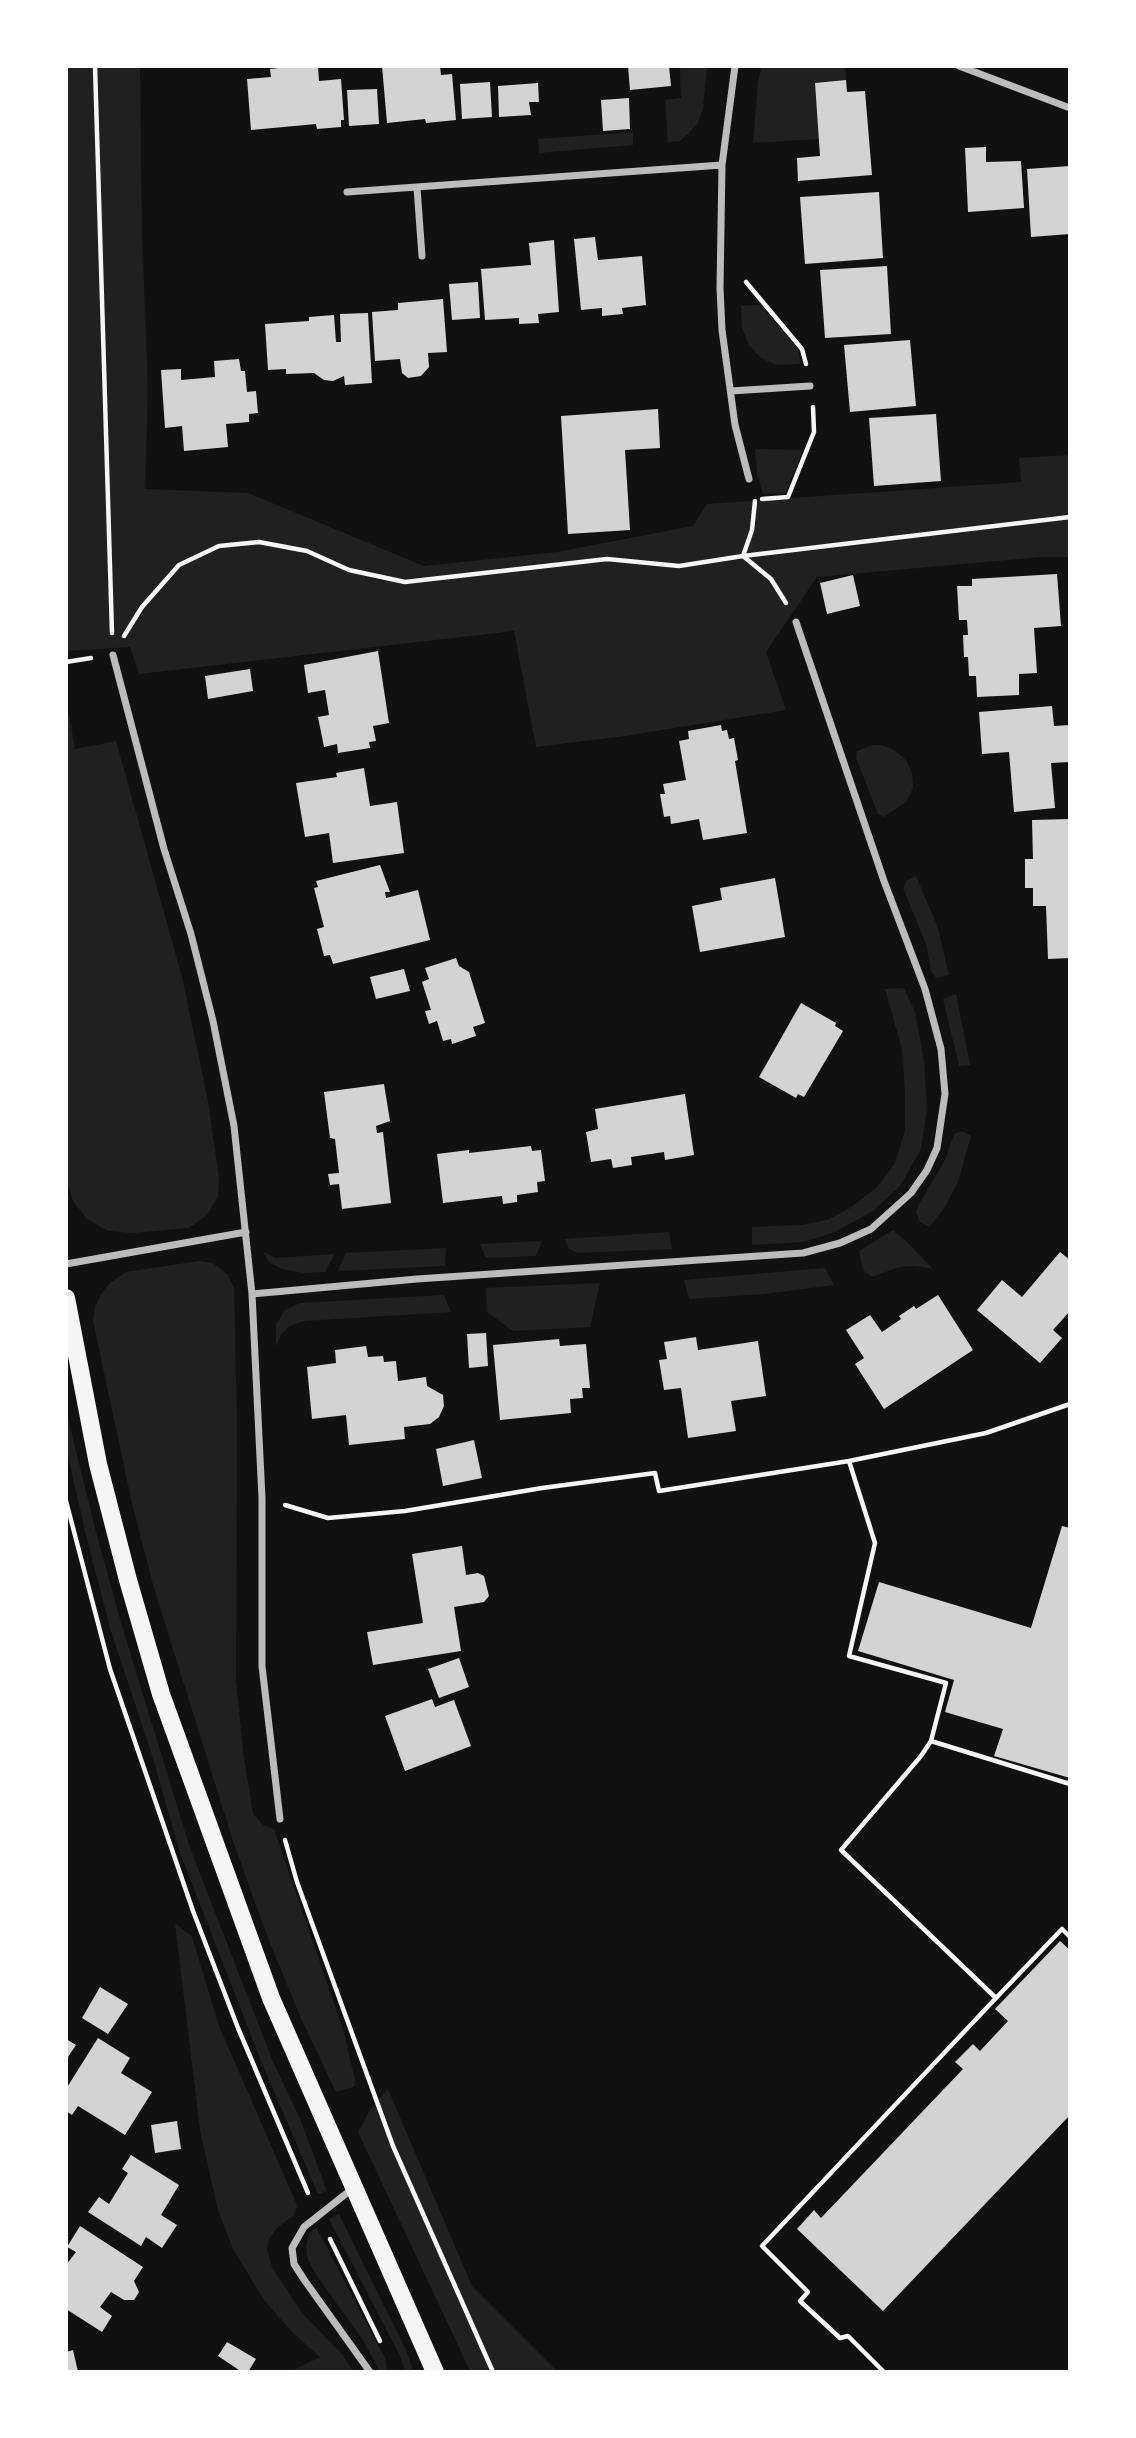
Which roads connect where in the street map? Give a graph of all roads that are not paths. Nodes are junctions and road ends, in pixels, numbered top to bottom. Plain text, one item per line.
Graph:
1 (735, 66) edge
2 (960, 66) edge
3 (1069, 108) edge
4 (722, 165) junction
5 (417, 188) junction
6 (347, 192) dead end
7 (422, 256) dead end
8 (810, 386) dead end
9 (731, 391) junction
10 (748, 479) road end
11 (796, 622) road end
12 (113, 655) road end
13 (246, 1232) junction
14 (66, 1264) edge
15 (252, 1294) junction
16 (66, 1298) edge
17 (279, 1819) road end
18 (353, 2189) junction
19 (370, 2371) edge
20 (435, 2371) edge

1 - 4 street
2 - 3 street
4 - 5 street
4 - 9 street
5 - 6 street
5 - 7 street
8 - 9 street
9 - 10 street
11 - 15 street
12 - 13 street
13 - 14 street
13 - 15 street
15 - 17 street
16 - 18 main road
18 - 19 street
18 - 20 main road

